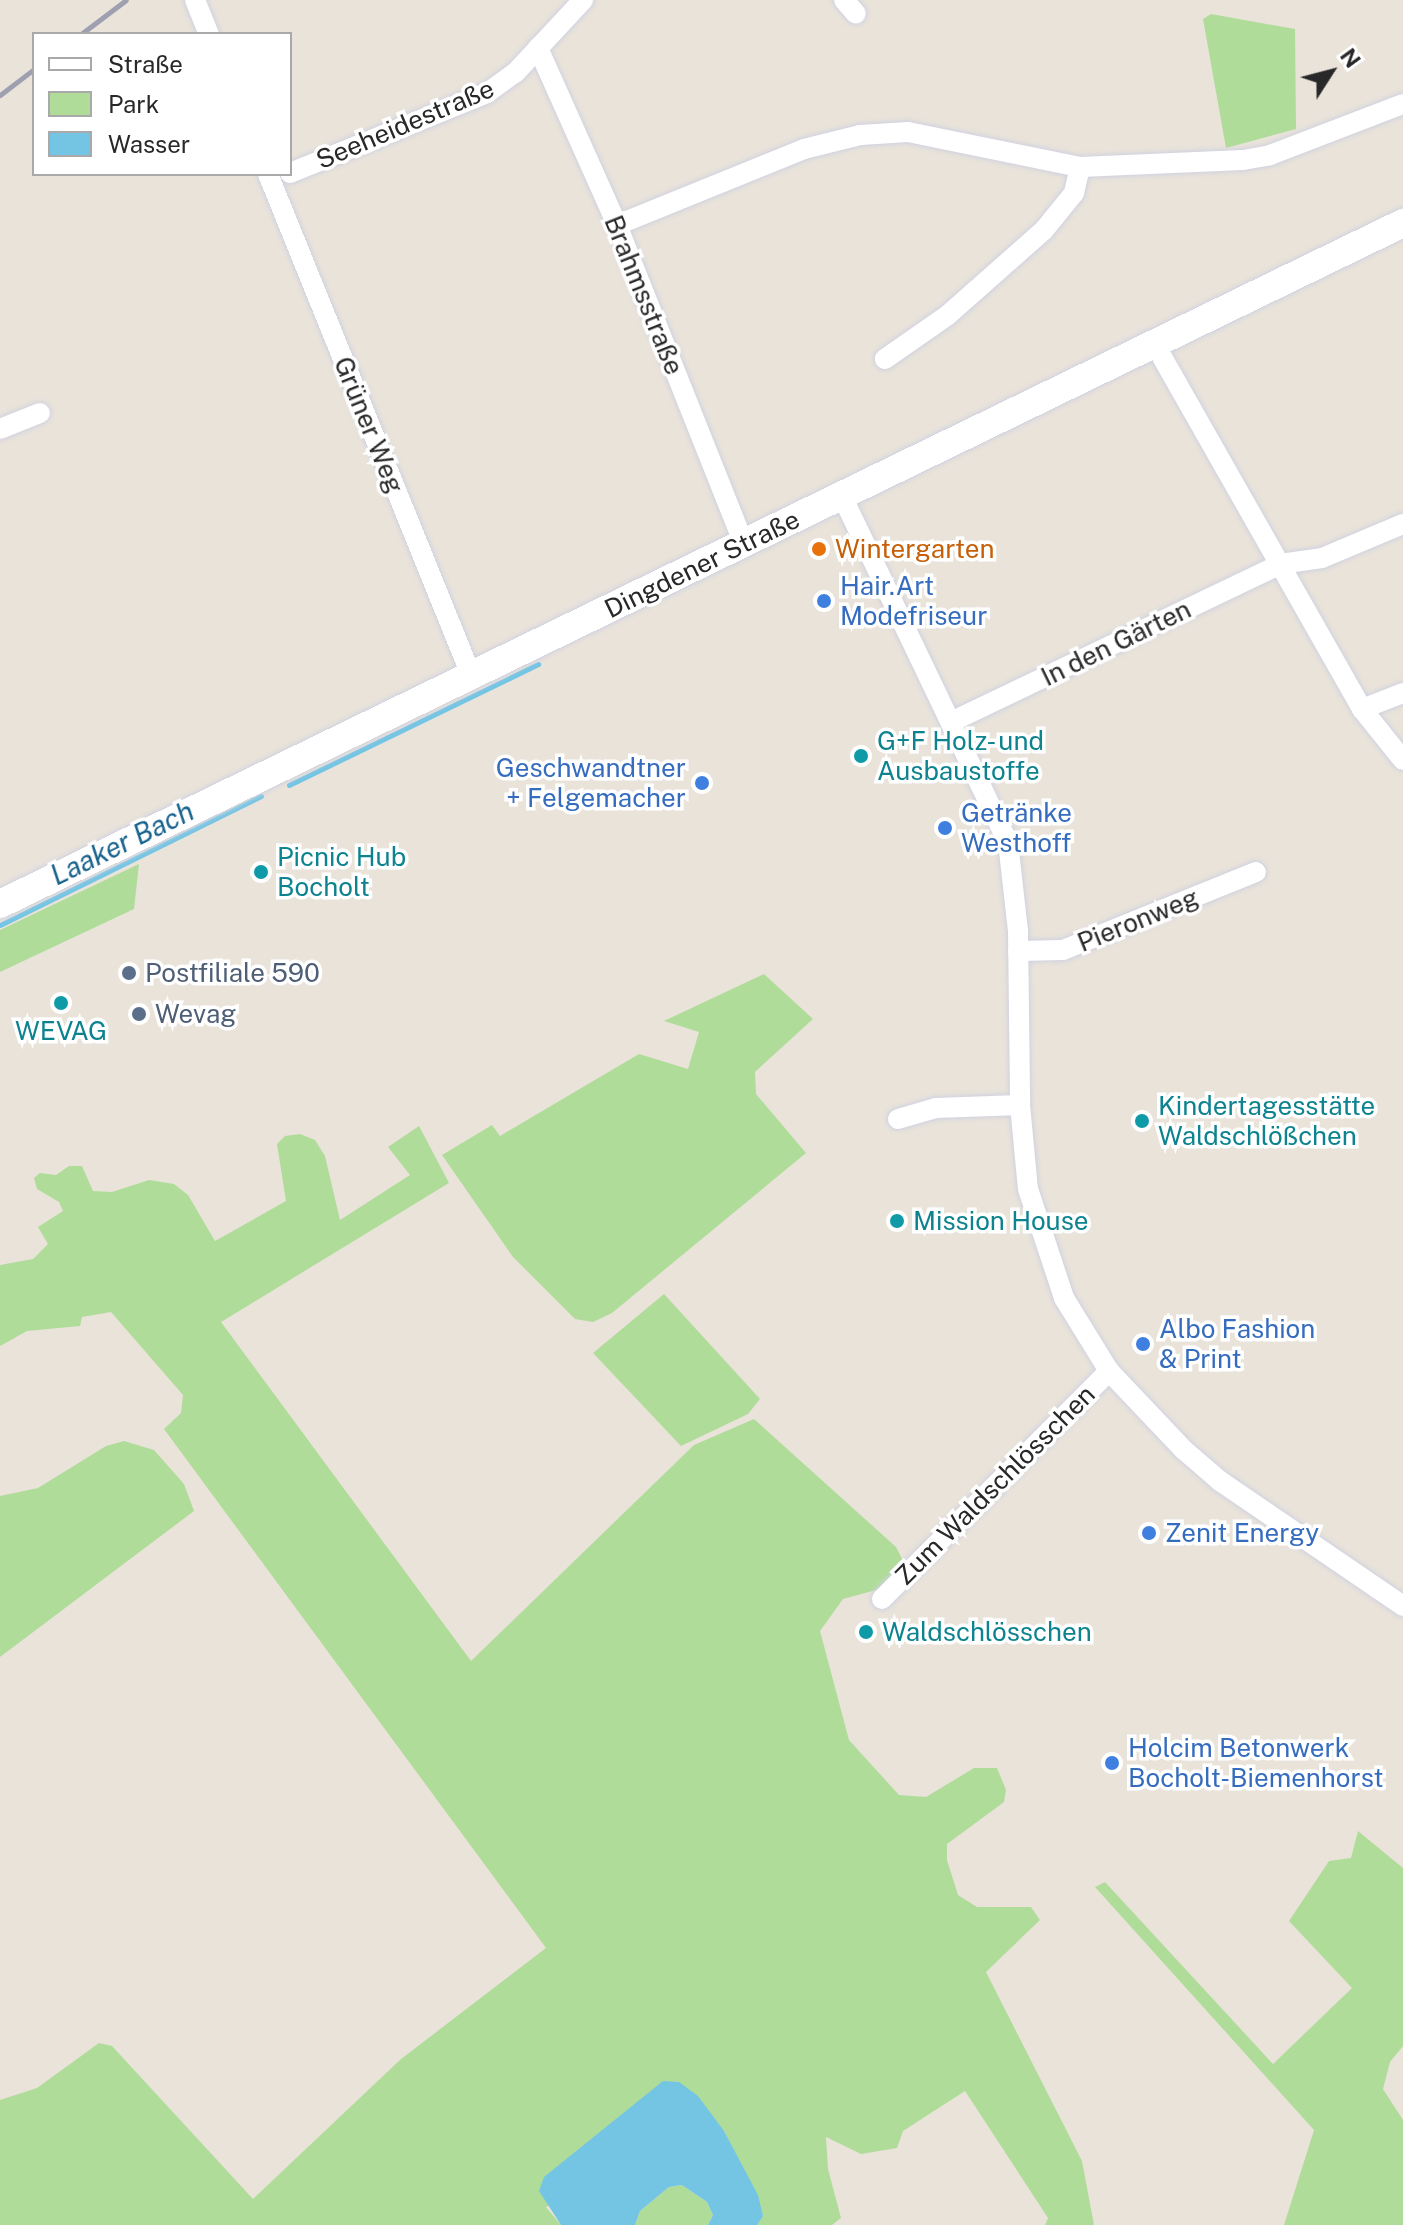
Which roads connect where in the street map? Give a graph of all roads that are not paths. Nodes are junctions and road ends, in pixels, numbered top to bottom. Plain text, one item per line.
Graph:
1 (195, 0) edge
2 (583, 0) edge
3 (208, 32) edge
4 (538, 48) junction
5 (1403, 104) edge
6 (1080, 167) junction
7 (292, 171) edge
8 (280, 176) edge
9 (1403, 223) edge
10 (617, 225) junction
11 (1162, 357) dead end
12 (885, 359) dead end
13 (40, 413) dead end
14 (0, 429) edge
15 (842, 496) junction
16 (1403, 524) edge
17 (744, 544) junction
18 (1280, 564) junction
19 (471, 675) junction
20 (1403, 693) edge
21 (1362, 709) junction
22 (953, 721) junction
23 (1403, 760) edge
24 (1256, 872) dead end
25 (0, 904) edge
26 (1018, 951) junction
27 (1020, 1105) junction
28 (898, 1119) dead end
29 (1109, 1371) junction
30 (882, 1599) dead end
31 (1403, 1606) edge

1 - 3 street
2 - 4 street, Seeheidestraße
4 - 7 street, Seeheidestraße
4 - 10 street, Brahmsstraße
5 - 6 street
6 - 10 street
6 - 12 street
8 - 19 street, Grüner Weg
9 - 15 main road, Dingdener Straße
10 - 17 street, Brahmsstraße
11 - 18 street
13 - 14 street
15 - 17 main road, Dingdener Straße
15 - 22 street, Zum Waldschlösschen
16 - 18 street, In den Gärten
17 - 19 main road, Dingdener Straße
18 - 21 street
18 - 22 street, In den Gärten
19 - 25 main road, Dingdener Straße
20 - 21 street
21 - 23 street
22 - 26 street, Zum Waldschlösschen
24 - 26 street, Pieronweg
26 - 27 street, Zum Waldschlösschen
27 - 28 street
27 - 29 street, Zum Waldschlösschen
29 - 30 street, Zum Waldschlösschen
29 - 31 street, Zum Waldschlösschen

